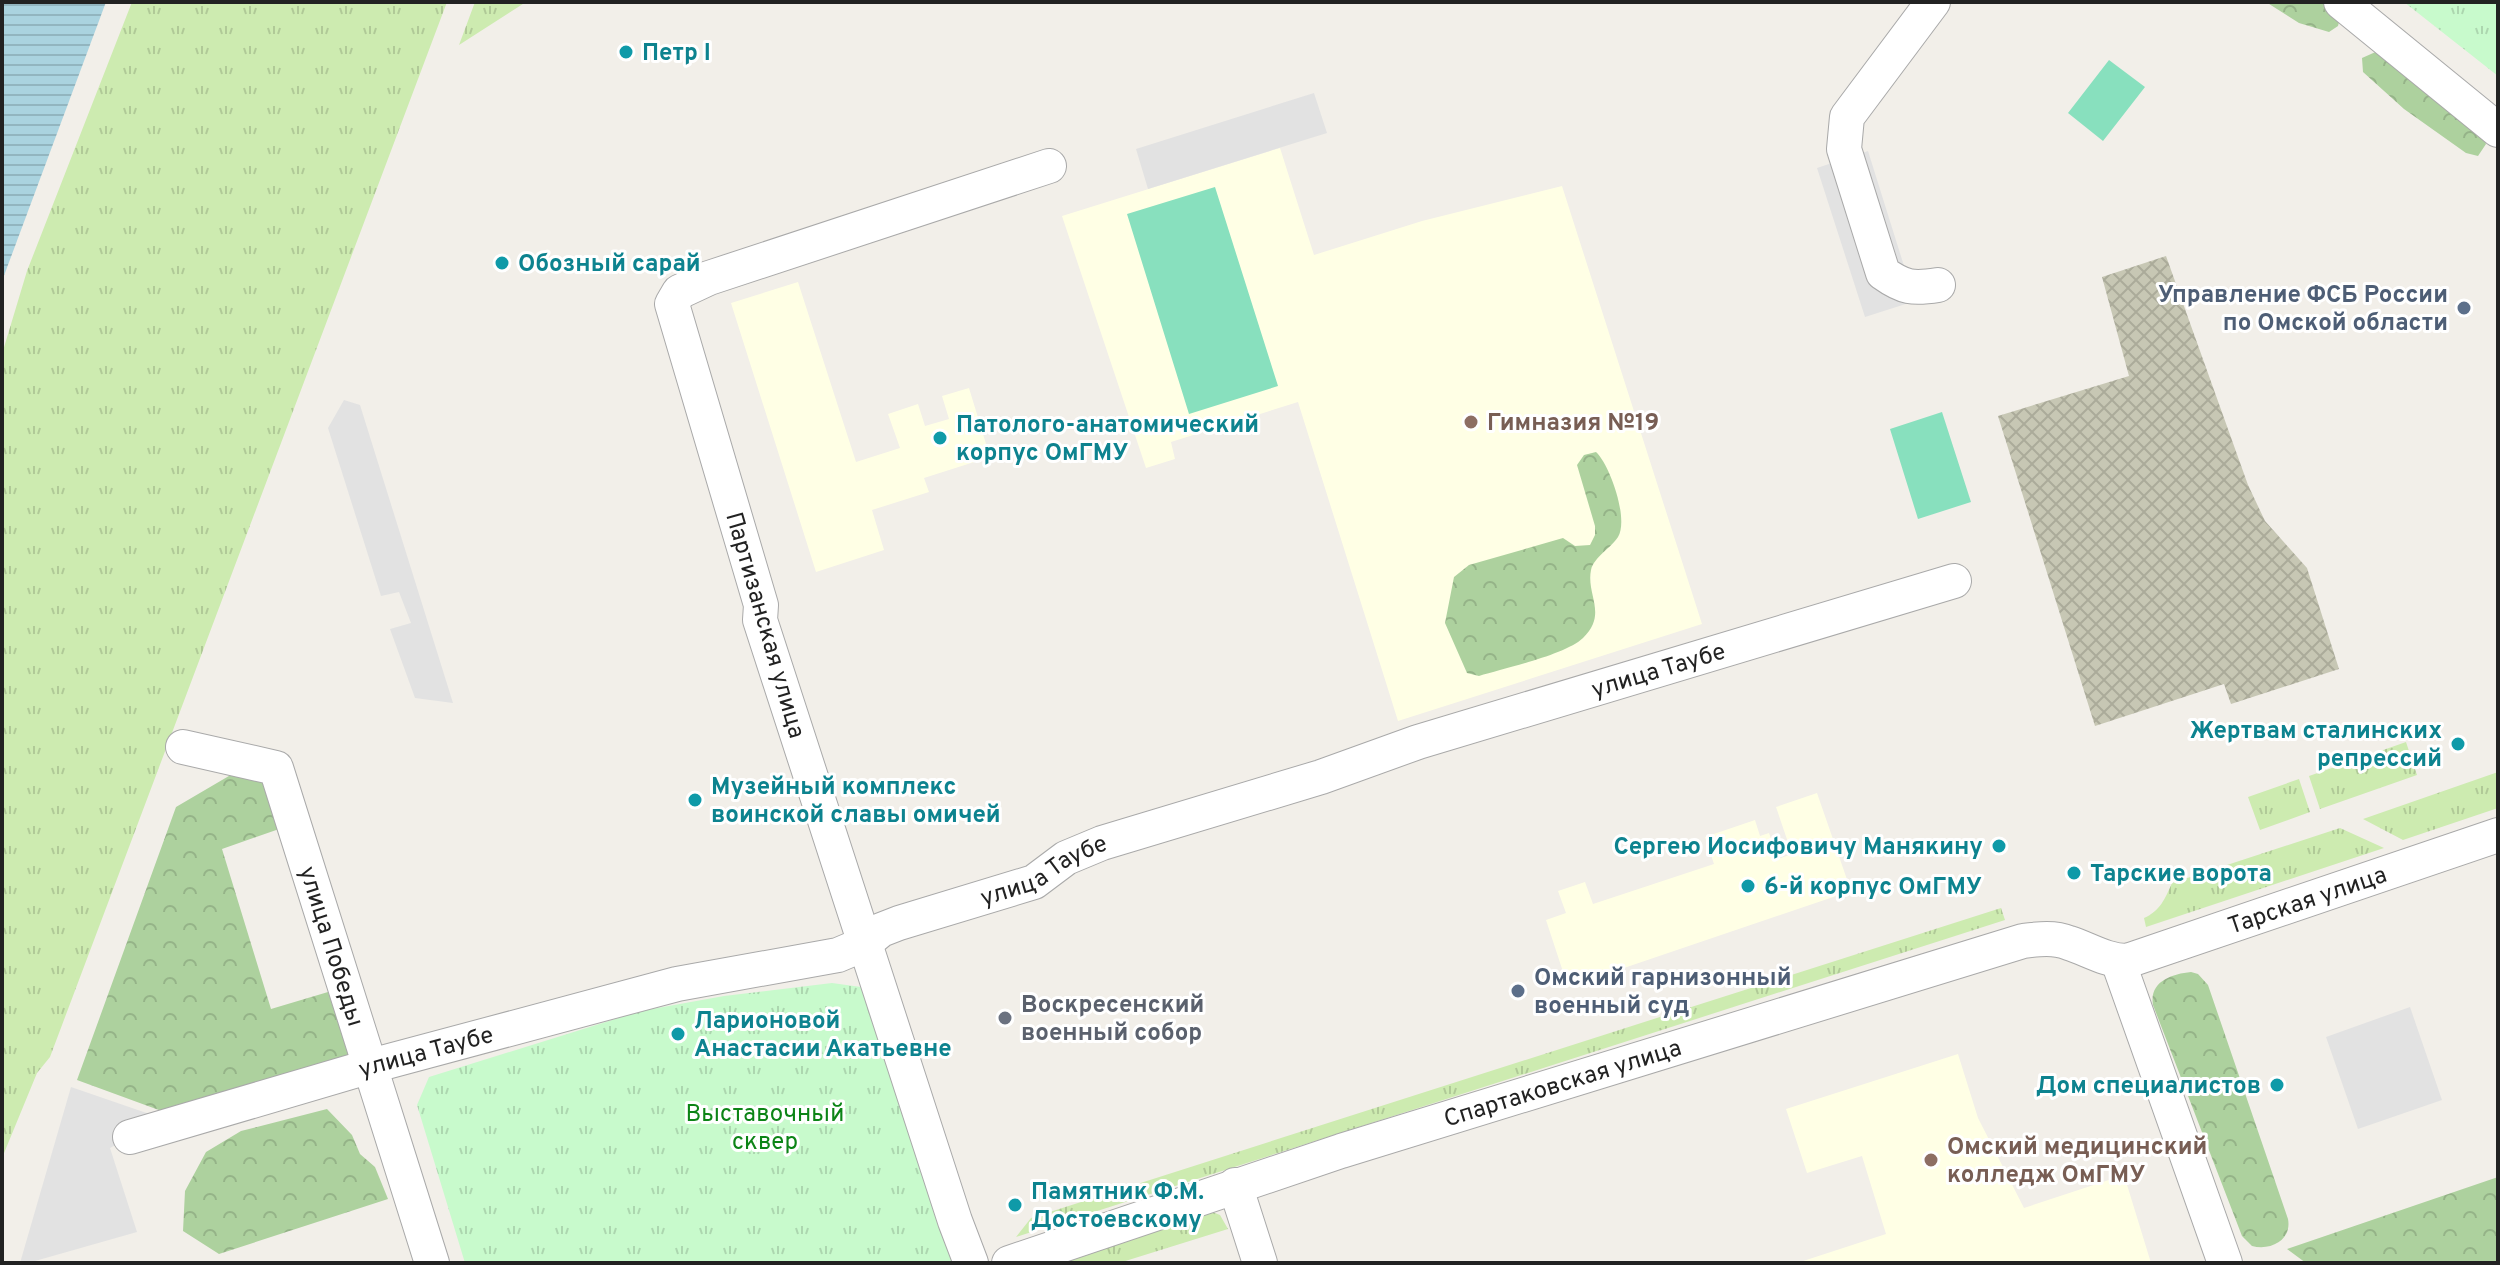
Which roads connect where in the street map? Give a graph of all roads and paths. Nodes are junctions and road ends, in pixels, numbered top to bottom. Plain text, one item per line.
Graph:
1 (1933, 2) edge
2 (2341, 2) edge
3 (2498, 130) edge
4 (1049, 166) dead end
5 (1938, 285) dead end
6 (1954, 581) dead end
7 (183, 747) dead end
8 (2498, 835) edge
9 (864, 944) junction
10 (2118, 961) junction
11 (371, 1066) junction
12 (130, 1137) dead end
13 (1235, 1185) junction
14 (432, 1263) edge
15 (971, 1263) edge
16 (1009, 1263) edge
17 (1260, 1263) edge
18 (2225, 1263) edge

1 - 5 street
2 - 3 street
4 - 9 street, Партизанская улица
6 - 9 street, улица Таубе
7 - 11 street, улица Победы
8 - 10 street, Тарская улица
9 - 11 street, улица Таубе
9 - 15 street, Партизанская улица
10 - 13 street, Спартаковская улица
10 - 18 street
11 - 12 street, улица Таубе
11 - 14 street, улица Победы
13 - 16 street, Спартаковская улица
13 - 17 street

